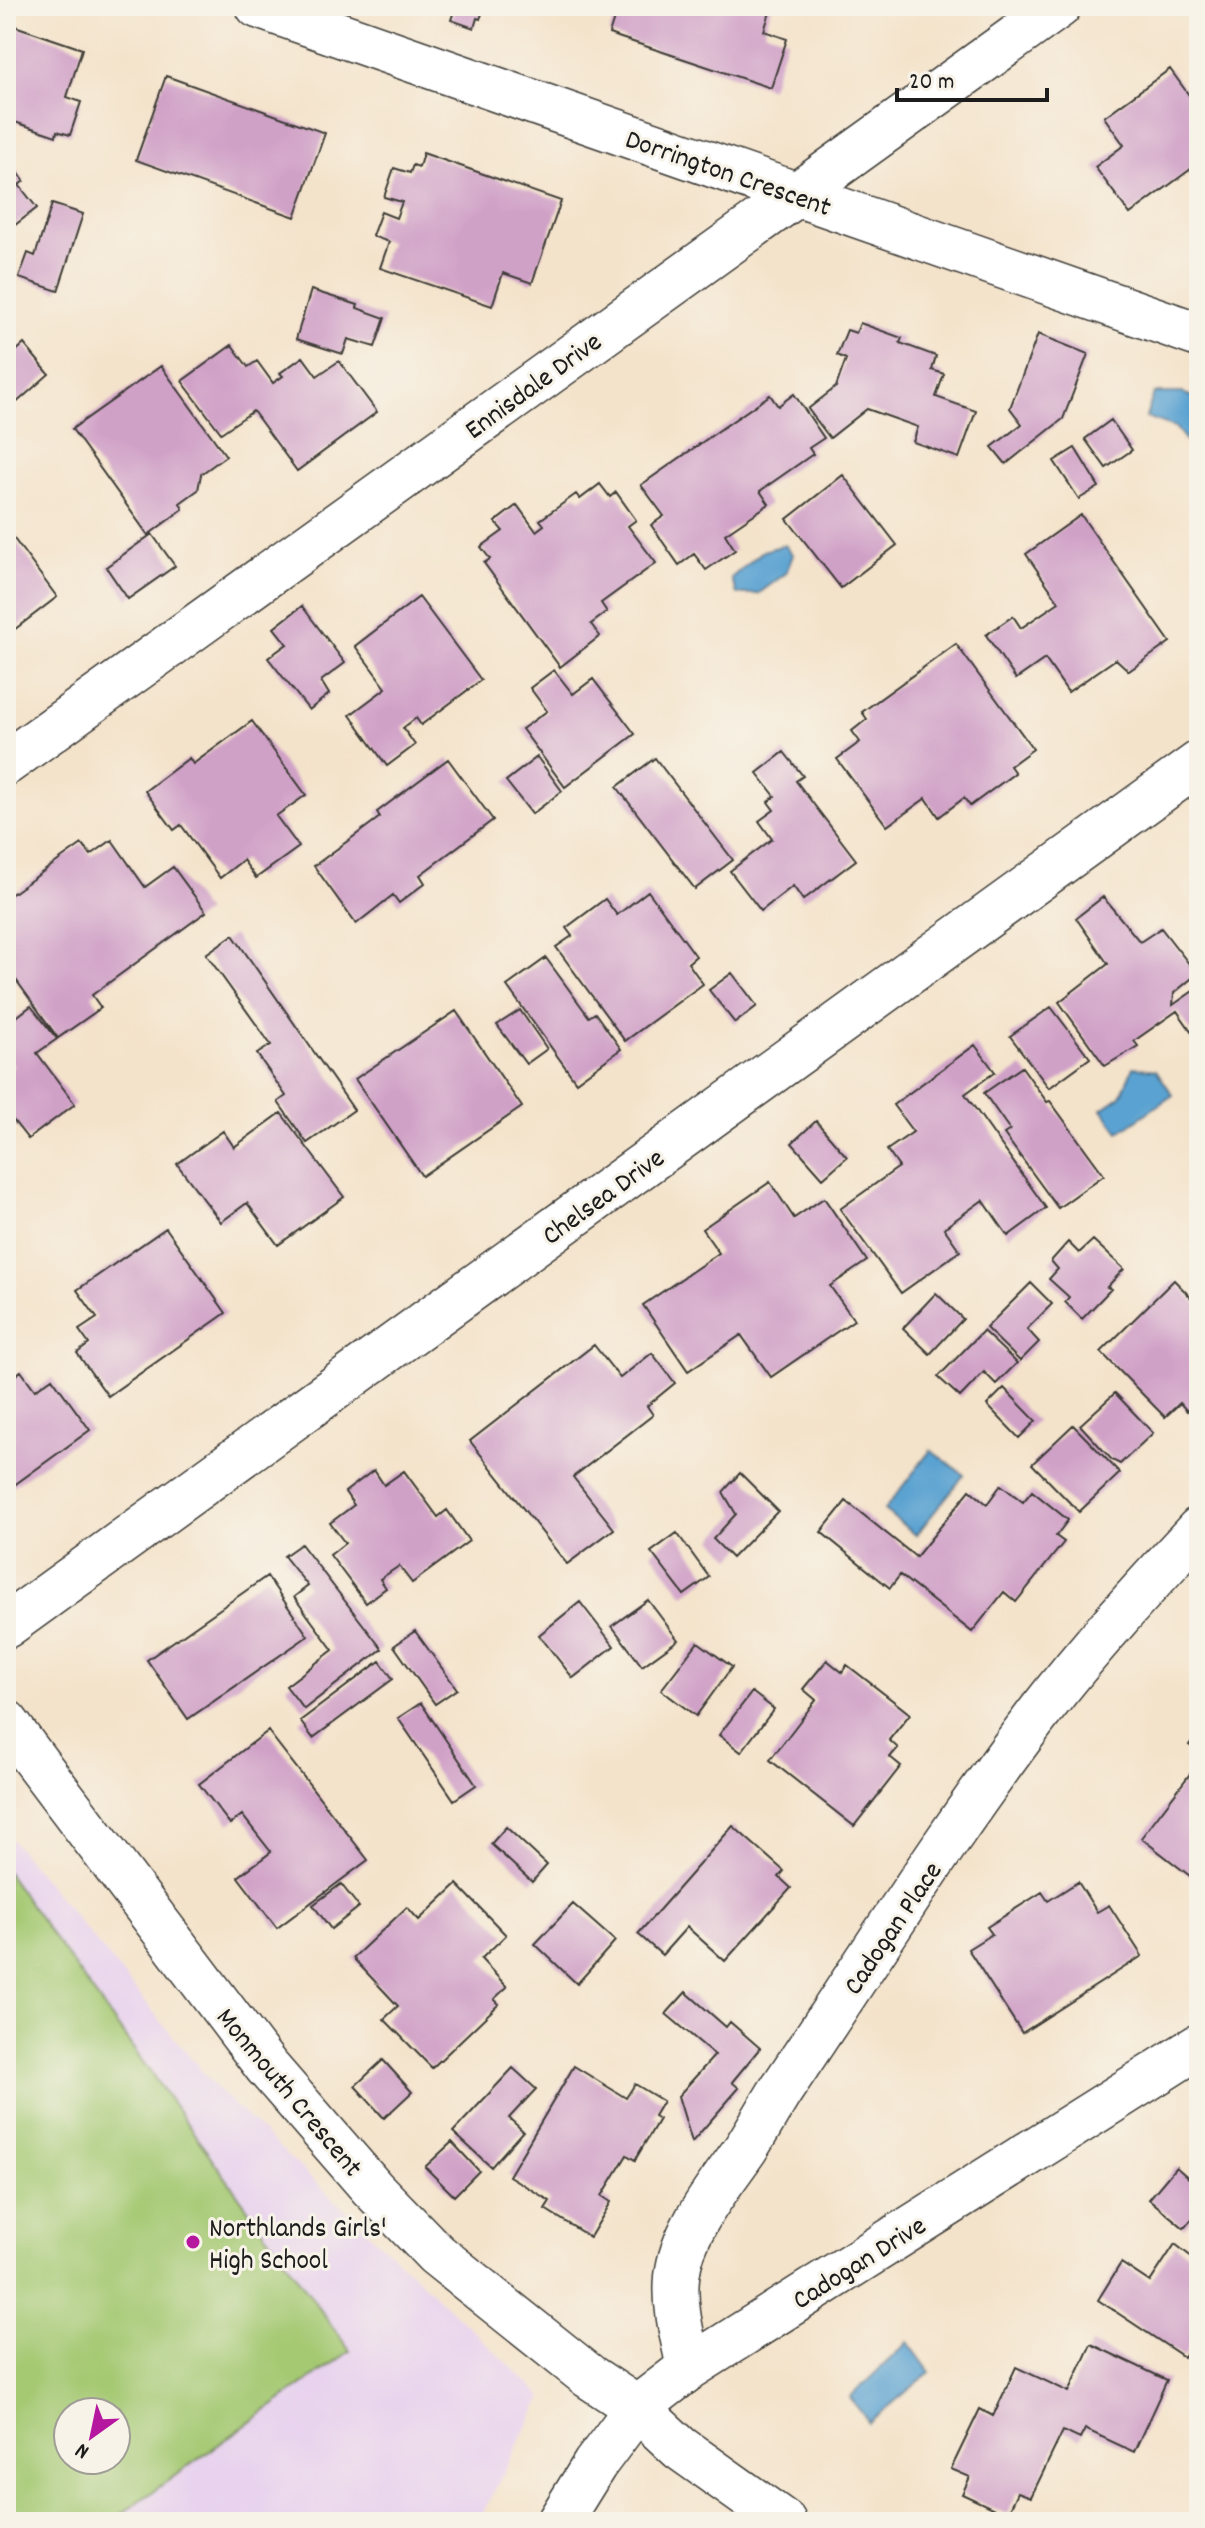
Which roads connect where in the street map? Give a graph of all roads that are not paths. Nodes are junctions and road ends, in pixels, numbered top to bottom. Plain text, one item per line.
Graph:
1 (258, 6) edge
2 (1059, 6) edge
3 (797, 195) junction
4 (1199, 335) edge
5 (6, 763) edge
6 (1199, 763) edge
7 (1199, 1529) edge
8 (6, 1626) edge
9 (6, 1722) edge
10 (1199, 2046) edge
11 (689, 2368) junction
12 (637, 2408) junction
13 (559, 2522) edge
14 (784, 2522) edge

1 - 3 street, Dorrington Crescent
2 - 3 street, Ennisdale Drive
3 - 4 street, Dorrington Crescent
3 - 5 street, Ennisdale Drive
6 - 8 street, Chelsea Drive
7 - 11 street, Cadogan Place
9 - 12 street, Monmouth Crescent
10 - 11 street, Cadogan Drive
11 - 12 street, Cadogan Drive
12 - 13 street, Cadogan Drive
12 - 14 street, Monmouth Crescent

